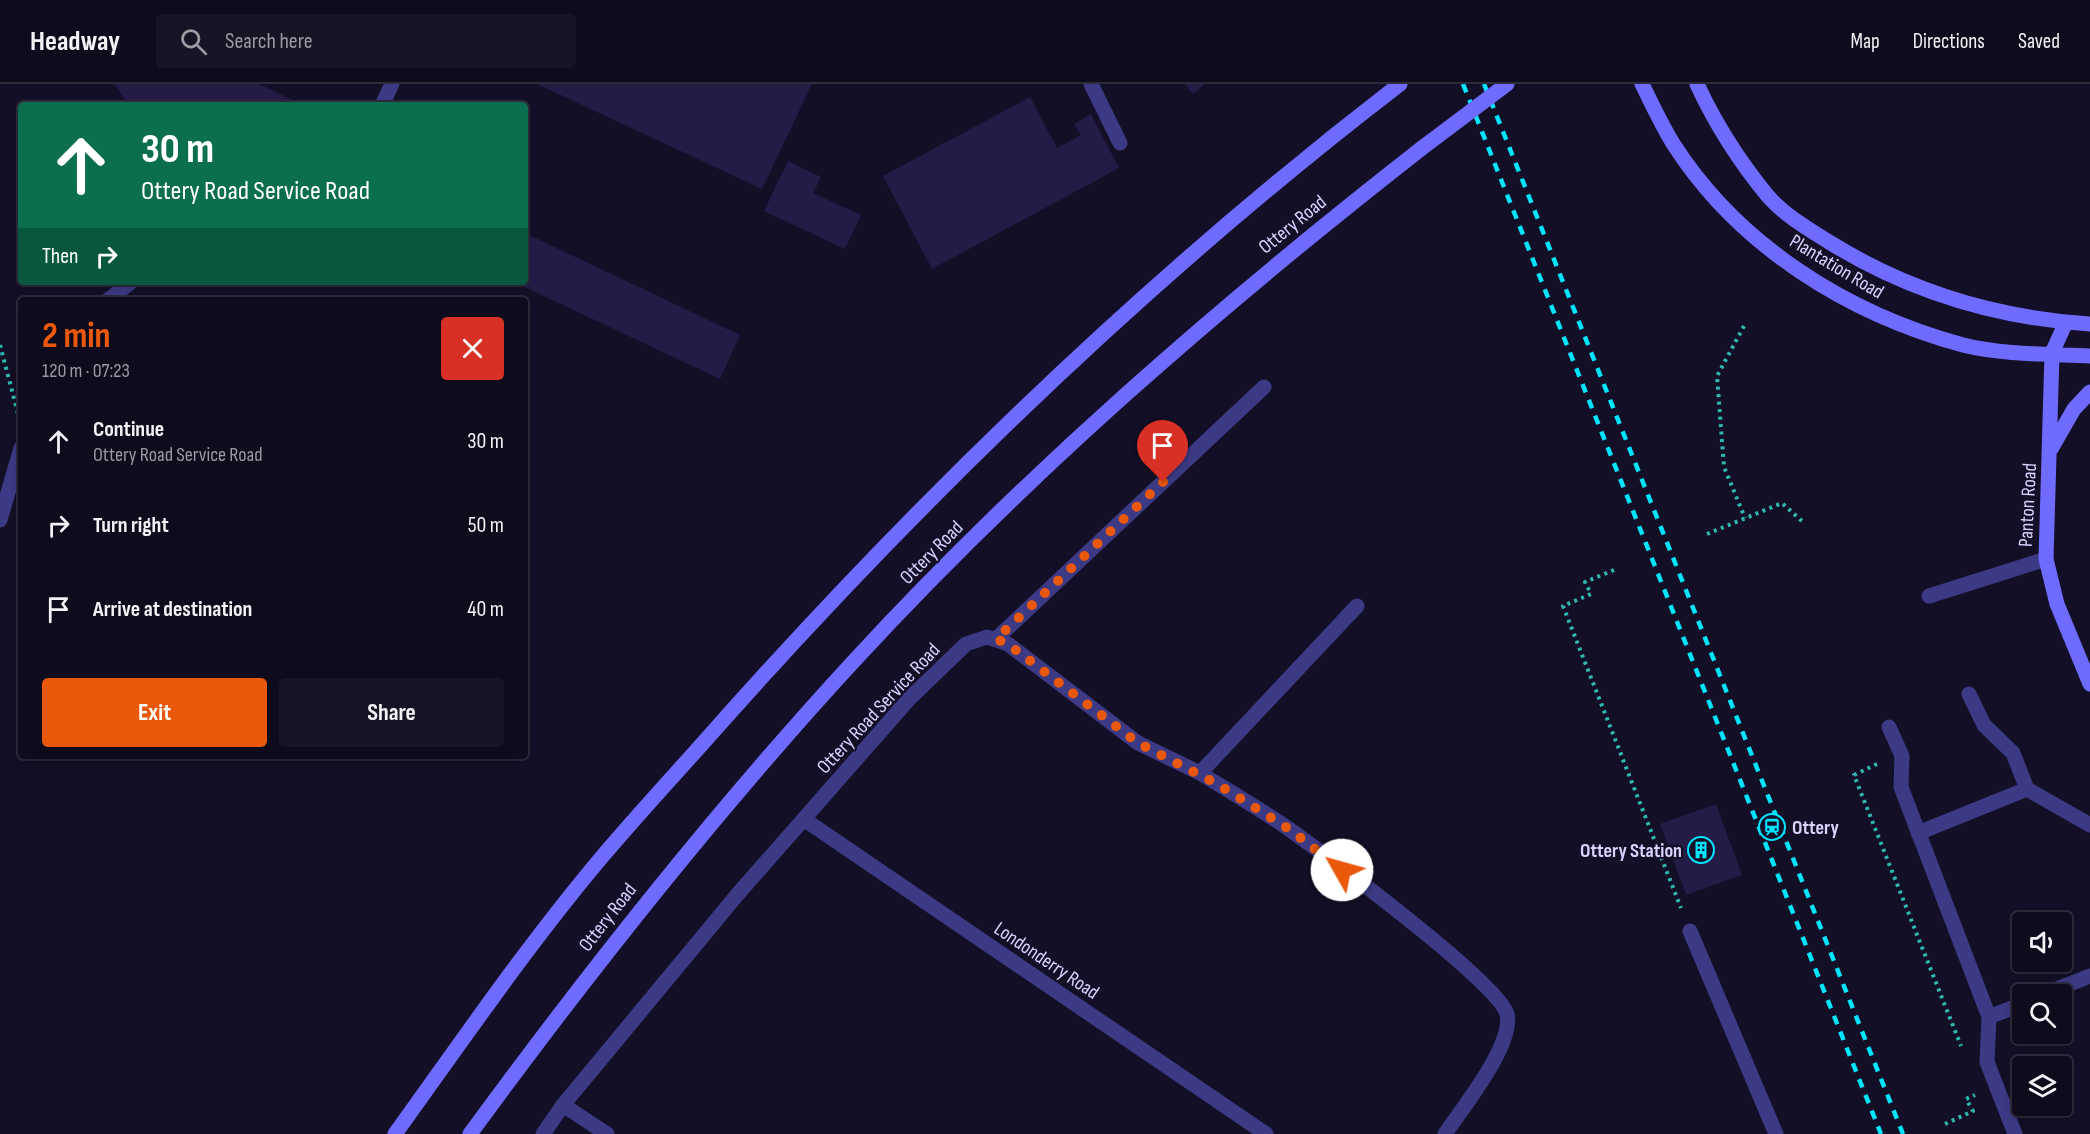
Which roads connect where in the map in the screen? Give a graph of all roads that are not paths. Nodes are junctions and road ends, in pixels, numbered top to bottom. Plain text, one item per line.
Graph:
1 (392, 84) edge
2 (1091, 84) edge
3 (1507, 84) edge
4 (1642, 84) edge
5 (1697, 84) edge
6 (1398, 85) edge
7 (383, 102) edge
8 (1120, 142) dead end
9 (127, 285) edge
10 (112, 297) edge
11 (2066, 322) junction
12 (2090, 324) edge
13 (2052, 353) junction
14 (2090, 356) edge
15 (1264, 387) dead end
16 (2090, 392) edge
17 (2051, 449) junction
18 (18, 458) edge
19 (0, 520) edge
20 (2046, 559) junction
21 (1929, 596) dead end
22 (1357, 606) dead end
23 (996, 639) junction
24 (2090, 684) edge
25 (1969, 694) dead end
26 (1889, 728) dead end
27 (1200, 773) junction
28 (2027, 789) junction
29 (805, 820) junction
30 (2090, 825) edge
31 (1918, 832) junction
32 (1690, 931) road end
33 (2090, 976) edge
34 (2070, 984) edge
35 (2012, 1008) edge
36 (1989, 1017) junction
37 (563, 1105) junction
38 (395, 1134) edge
39 (470, 1134) edge
40 (543, 1134) edge
41 (607, 1134) edge
42 (1266, 1134) edge
43 (1445, 1134) edge
44 (1776, 1134) edge
45 (2015, 1134) edge

1 - 7 street
2 - 8 street
3 - 39 main road, Ottery Road, bridge
4 - 13 main road, Plantation Road
5 - 11 main road, Plantation Road
6 - 38 main road, Ottery Road
9 - 10 street
11 - 12 main road, Plantation Road
11 - 13 main road, Panton Road
13 - 14 main road, Plantation Road
13 - 17 main road, Panton Road
15 - 23 street
16 - 17 main road
17 - 20 main road, Panton Road
18 - 19 street
20 - 21 street
20 - 24 main road, Panton Road
22 - 27 street
23 - 27 street
23 - 29 street, Ottery Road Service Road
25 - 28 street
26 - 31 street
27 - 43 street
28 - 30 street
28 - 31 street
29 - 37 street, Ottery Road Service Road
29 - 42 street, Londonderry Road
31 - 36 street
32 - 44 street
33 - 34 street
35 - 36 street
36 - 45 street
37 - 40 street, Ottery Road Service Road
37 - 41 street

